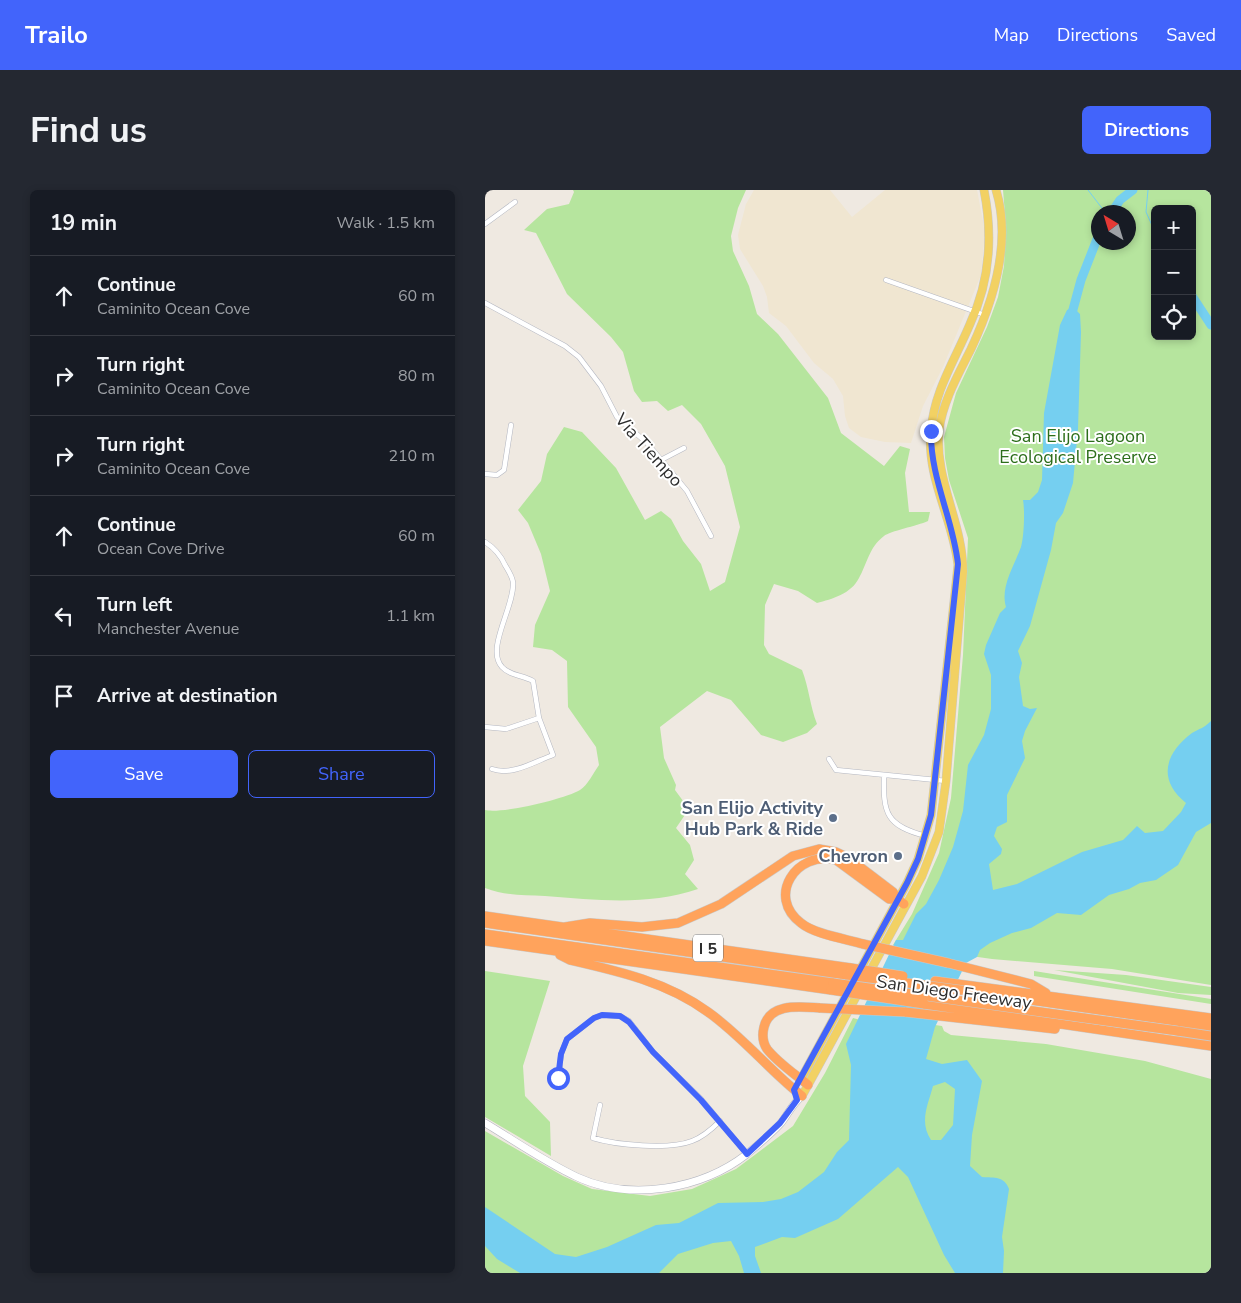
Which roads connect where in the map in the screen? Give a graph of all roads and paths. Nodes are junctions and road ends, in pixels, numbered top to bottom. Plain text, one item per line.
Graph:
1 (984, 190) edge
2 (996, 190) edge
3 (515, 202) dead end
4 (485, 224) edge
5 (886, 280) dead end
6 (485, 303) edge
7 (976, 311) junction
8 (985, 315) junction
9 (511, 425) dead end
10 (684, 448) dead end
11 (661, 460) junction
12 (485, 474) edge
13 (711, 536) dead end
14 (485, 542) edge
15 (539, 718) junction
16 (485, 727) edge
17 (829, 759) dead end
18 (492, 769) dead end
19 (884, 774) junction
20 (934, 780) junction
21 (946, 781) junction
22 (926, 836) junction
23 (901, 902) junction
24 (485, 916) edge
25 (485, 923) edge
26 (565, 928) junction
27 (485, 934) edge
28 (485, 942) edge
29 (553, 952) junction
30 (849, 972) junction
31 (832, 987) junction
32 (969, 988) junction
33 (1051, 996) junction
34 (1211, 1018) edge
35 (1211, 1026) edge
36 (1211, 1036) edge
37 (1175, 1041) junction
38 (1211, 1046) edge
39 (804, 1082) junction
40 (558, 1084) dead end
41 (794, 1090) junction
42 (799, 1098) junction
43 (600, 1105) dead end
44 (720, 1121) junction
45 (485, 1124) edge
46 (747, 1154) junction

1 - 7 main road
2 - 8 main road
3 - 4 street
5 - 7 street
6 - 11 street, Via Tiempo
7 - 8 street
7 - 20 main road
8 - 21 main road
9 - 12 street
10 - 11 street
11 - 13 street, Via Tiempo
14 - 15 street
15 - 16 street
15 - 18 street
17 - 19 street
19 - 20 street
19 - 22 street
20 - 21 street
20 - 22 main road
21 - 23 main road
22 - 23 main road
23 - 26 highway
23 - 33 highway, bridge
23 - 39 main road
24 - 26 highway, San Diego Freeway / I 5
25 - 30 highway
26 - 30 highway, San Diego Freeway / I 5
27 - 31 highway
28 - 29 highway, San Diego Freeway / I 5
29 - 31 highway, San Diego Freeway / I 5
29 - 41 highway
30 - 32 highway, San Diego Freeway / I 5, bridge
31 - 36 highway, bridge
31 - 37 highway, San Diego Freeway / I 5, bridge
32 - 33 highway, San Diego Freeway / I 5
32 - 35 highway
33 - 34 highway, San Diego Freeway / I 5
37 - 38 highway, San Diego Freeway / I 5
37 - 39 highway, bridge
39 - 41 main road
39 - 42 main road
40 - 44 street
41 - 42 highway
42 - 46 main road
43 - 44 street
44 - 46 street
45 - 46 main road

